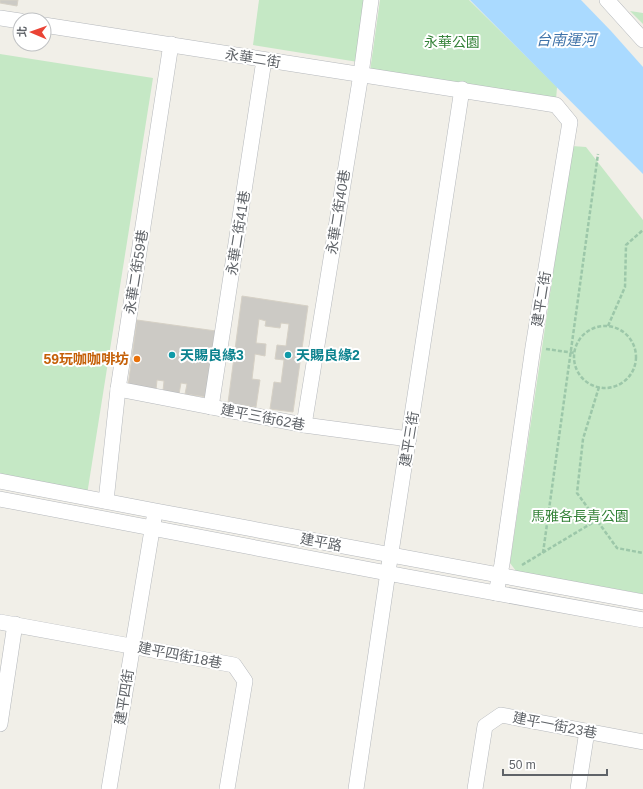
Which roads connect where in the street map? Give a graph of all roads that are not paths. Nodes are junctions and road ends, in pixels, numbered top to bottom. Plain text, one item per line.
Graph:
1 (372, 0) edge
2 (607, 0) edge
3 (0, 18) edge
4 (12, 20) edge
5 (52, 26) edge
6 (643, 40) edge
7 (171, 44) junction
8 (264, 60) junction
9 (361, 74) junction
10 (462, 89) junction
11 (118, 389) junction
12 (211, 407) junction
13 (304, 425) junction
14 (409, 440) junction
15 (0, 481) edge
16 (0, 499) edge
17 (106, 501) junction
18 (156, 511) junction
19 (152, 528) junction
20 (391, 555) junction
21 (500, 570) junction
22 (388, 572) junction
23 (496, 593) junction
24 (643, 602) edge
25 (643, 620) edge
26 (0, 622) edge
27 (15, 624) junction
28 (132, 646) junction
29 (0, 724) edge
30 (587, 732) junction
31 (643, 742) edge
32 (109, 789) edge
33 (227, 789) edge
34 (356, 789) edge
35 (475, 789) edge
36 (578, 789) edge

1 - 9 street, 永華二街40巷
2 - 6 street
3 - 4 street
5 - 7 street, 永華二街
7 - 8 street, 永華二街
7 - 11 street, 永華二街59巷
8 - 9 street, 永華二街
8 - 12 street, 永華二街41巷
9 - 10 street, 永華二街
9 - 13 street, 永華二街40巷
10 - 14 street, 建平三街
10 - 21 street, 建平二街
11 - 12 street, 建平三街62巷
11 - 17 street, 永華二街59巷
12 - 13 street, 建平三街62巷
13 - 14 street, 建平三街62巷
14 - 20 street, 建平三街
15 - 17 street, 建平路
16 - 19 street, 建平路
17 - 18 street, 建平路
18 - 19 street, 建平四街
18 - 20 street, 建平路
19 - 22 street, 建平路
19 - 28 street, 建平四街
20 - 21 street, 建平路
20 - 22 street, 建平三街
21 - 23 street, 建平二街
21 - 24 street, 建平路
22 - 23 street, 建平路
22 - 34 street, 建平三街
23 - 25 street, 建平路
26 - 27 street, 建平四街18巷
27 - 28 street, 建平四街18巷
27 - 29 street
28 - 32 street, 建平四街
28 - 33 street, 建平四街18巷
30 - 31 street, 建平一街23巷
30 - 35 street, 建平一街23巷
30 - 36 street

